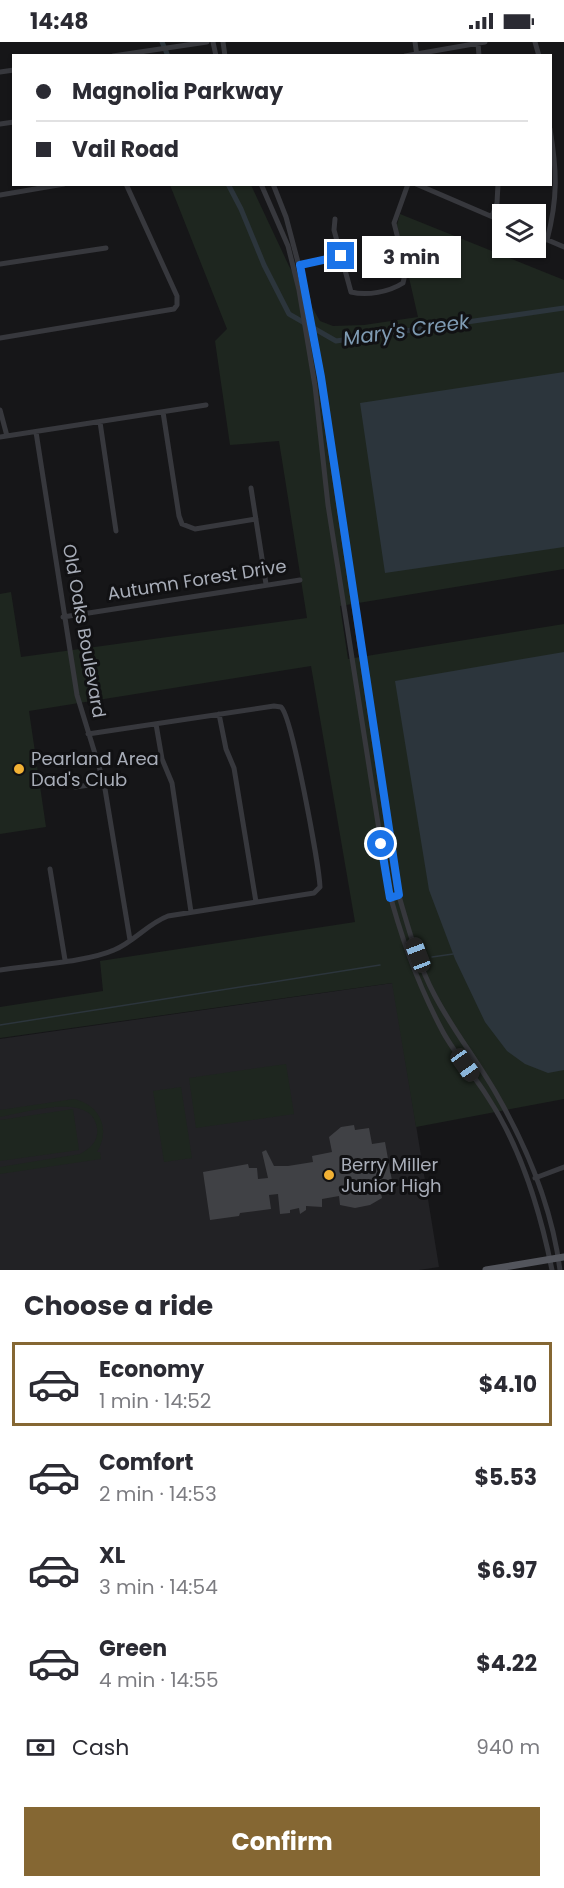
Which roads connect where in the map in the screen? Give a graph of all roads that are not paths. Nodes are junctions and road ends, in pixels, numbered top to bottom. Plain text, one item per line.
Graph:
1 (207, 42) edge
2 (415, 42) edge
3 (485, 42) edge
4 (478, 43) edge
5 (128, 54) edge
6 (417, 54) edge
7 (552, 141) edge
8 (52, 186) edge
9 (127, 186) edge
10 (262, 186) edge
11 (274, 186) edge
12 (407, 186) edge
13 (421, 186) edge
14 (436, 186) edge
15 (498, 186) edge
16 (435, 192) junction
17 (0, 195) edge
18 (497, 204) edge
19 (492, 216) edge
20 (335, 219) dead end
21 (547, 240) joint
22 (564, 247) edge
23 (106, 248) dead end
24 (341, 256) junction
25 (0, 264) edge
26 (300, 265) junction
27 (0, 338) edge
28 (206, 405) dead end
29 (0, 410) edge
30 (163, 412) junction
31 (100, 422) junction
32 (36, 432) junction
33 (7, 436) junction
34 (0, 437) edge
35 (251, 488) dead end
36 (256, 519) junction
37 (116, 531) dead end
38 (350, 572) junction
39 (338, 573) junction
40 (300, 579) dead end
41 (266, 584) junction
42 (63, 616) junction
43 (364, 669) junction
44 (354, 670) junction
45 (219, 714) junction
46 (156, 724) junction
47 (88, 734) junction
48 (104, 783) junction
49 (75, 787) dead end
50 (50, 869) dead end
51 (399, 895) junction
52 (390, 898) junction
53 (256, 902) junction
54 (191, 912) junction
55 (130, 940) junction
56 (65, 960) junction
57 (0, 969) edge
58 (439, 1003) junction
59 (430, 1007) junction
60 (564, 1167) edge
61 (537, 1178) junction
62 (528, 1182) junction
63 (561, 1257) edge
64 (550, 1260) junction
65 (491, 1270) edge
66 (552, 1270) edge
67 (560, 1270) edge

1 - 5 street
2 - 6 street
3 - 4 street
4 - 6 street
7 - 21 street
8 - 17 street
9 - 27 street
10 - 39 street
11 - 26 street
12 - 24 street
13 - 16 street
14 - 16 street
15 - 18 street
16 - 19 street
20 - 24 street
21 - 22 street
23 - 25 street
24 - 26 street
26 - 38 street
28 - 30 street
29 - 33 street
30 - 31 street
30 - 36 street
31 - 32 street
31 - 37 street
32 - 33 street
32 - 42 street, Old Oaks Boulevard
33 - 34 street
35 - 36 street
36 - 41 street
38 - 39 street
38 - 43 street
39 - 44 street
40 - 41 street, Autumn Forest Drive
41 - 42 street, Autumn Forest Drive
42 - 47 street, Old Oaks Boulevard
43 - 44 street
43 - 51 street
44 - 52 street
45 - 46 street
45 - 53 street
45 - 53 street
46 - 47 street
46 - 54 street
47 - 48 street, Old Oaks Boulevard
48 - 49 street
48 - 55 street, Old Oaks Boulevard
50 - 56 street
51 - 52 street
51 - 58 street
52 - 59 street
53 - 54 street
54 - 55 street
55 - 56 street
56 - 57 street
58 - 59 street
58 - 61 street
59 - 62 street
60 - 61 street
61 - 62 street
61 - 63 street
62 - 64 street
63 - 64 main road
63 - 67 street
64 - 65 main road
64 - 66 street

